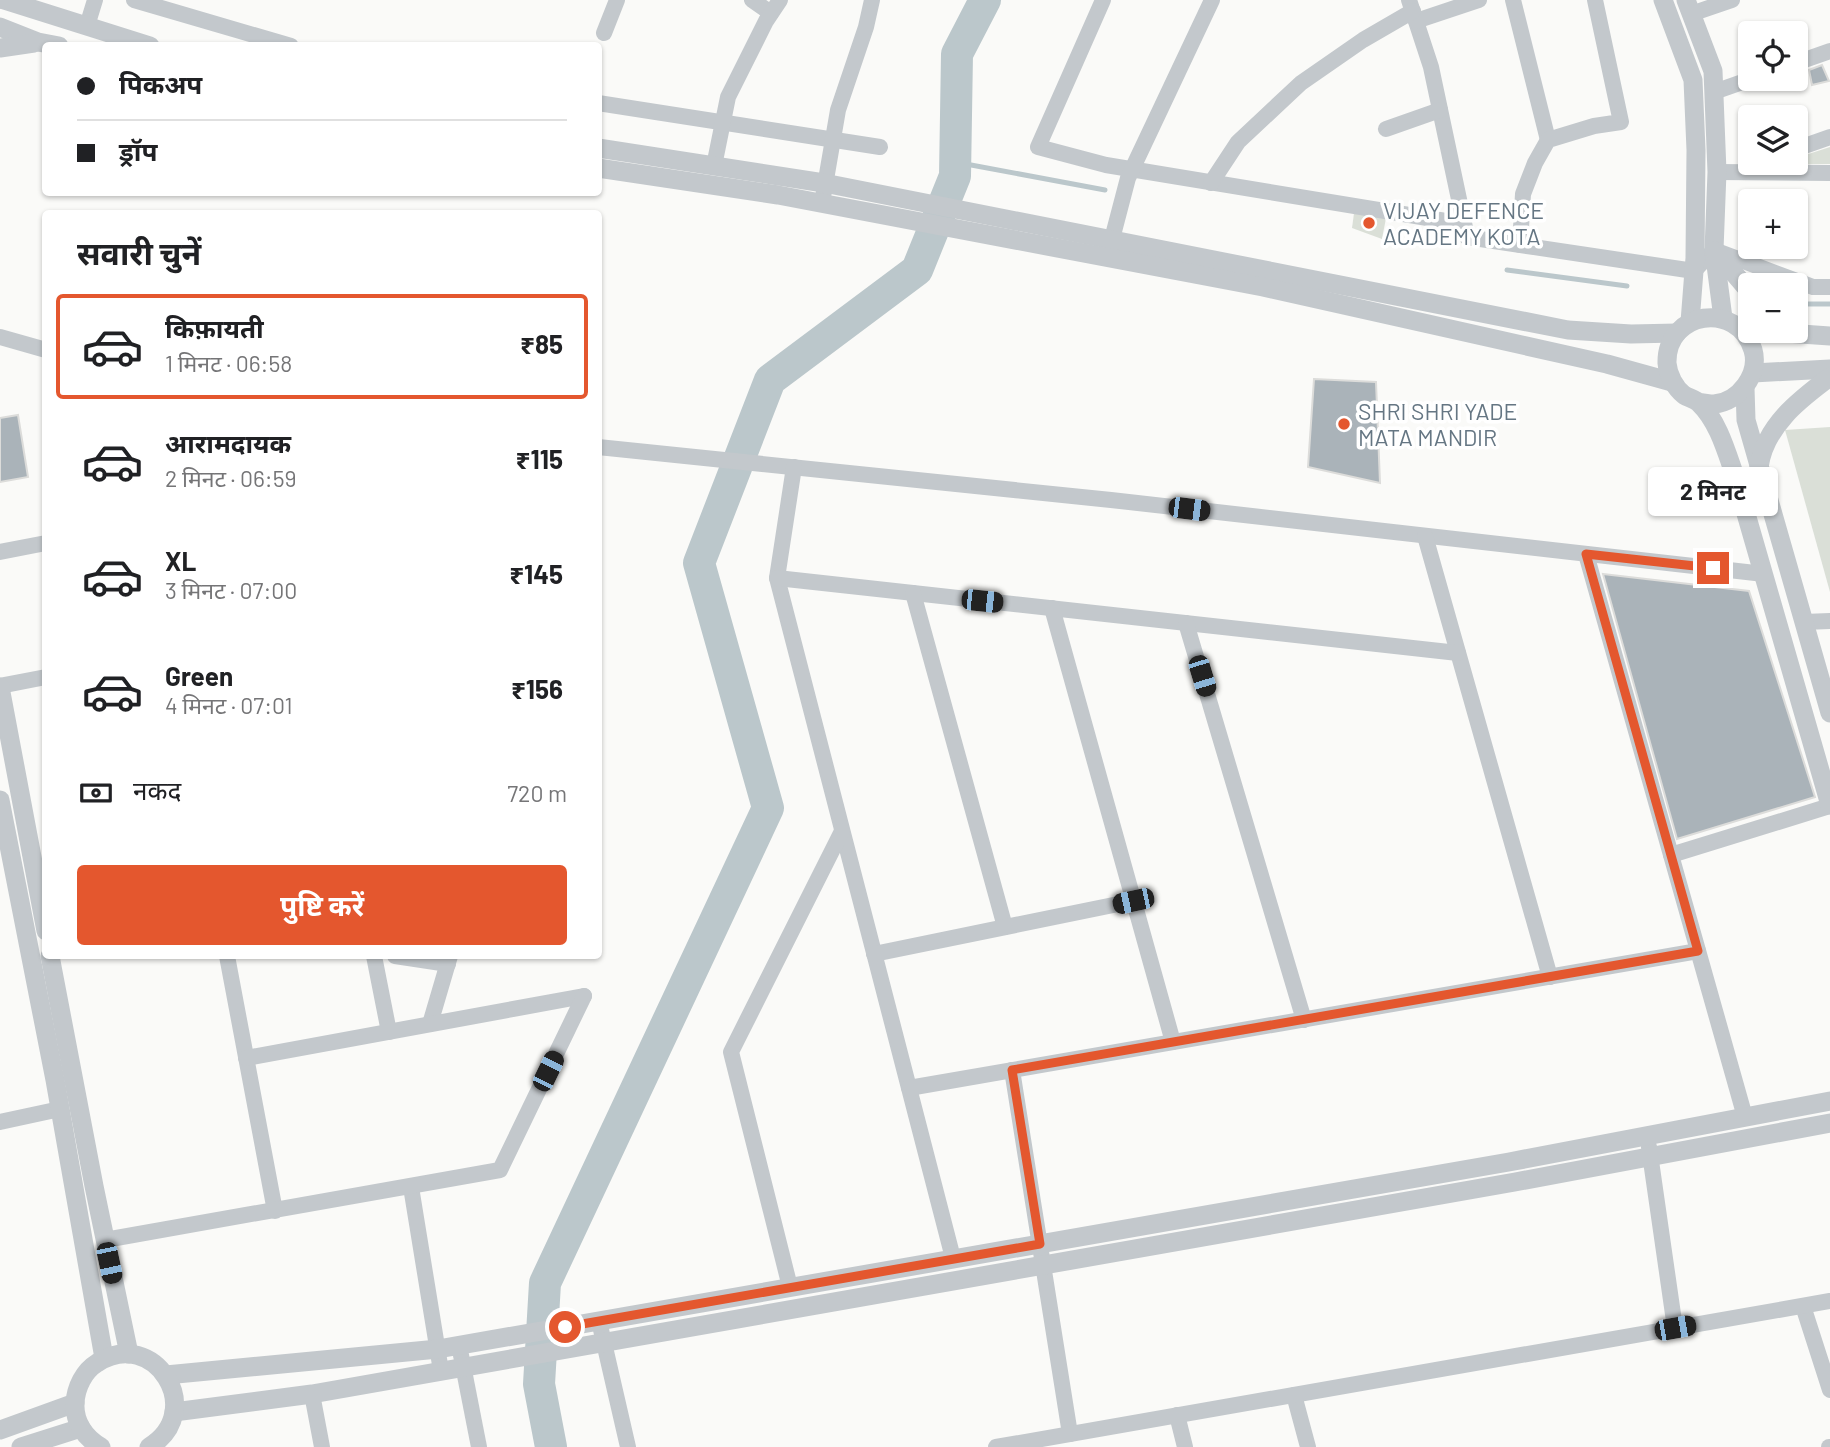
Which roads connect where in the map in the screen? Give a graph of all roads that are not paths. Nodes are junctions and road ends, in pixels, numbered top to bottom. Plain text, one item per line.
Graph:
1 (4, 0) edge
2 (95, 0) edge
3 (134, 0) edge
4 (617, 0) edge
5 (752, 0) edge
6 (872, 0) edge
7 (1102, 0) edge
8 (1212, 0) edge
9 (1479, 0) edge
10 (1513, 0) edge
11 (1595, 0) edge
12 (1663, 0) edge
13 (1732, 0) edge
14 (26, 5) edge
15 (776, 6) edge
16 (1688, 7) edge
17 (1413, 11) edge
18 (87, 26) junction
19 (0, 27) edge
20 (604, 33) dead end
21 (38, 42) junction
22 (137, 42) edge
23 (277, 42) edge
24 (42, 43) edge
25 (0, 48) edge
26 (1830, 51) edge
27 (1808, 59) edge
28 (1738, 84) edge
29 (1714, 92) junction
30 (602, 104) edge
31 (1440, 110) junction
32 (722, 124) junction
33 (1386, 129) dead end
34 (1830, 137) edge
35 (832, 140) junction
36 (1549, 140) junction
37 (1808, 145) edge
38 (880, 147) dead end
39 (602, 149) edge
40 (714, 166) junction
41 (602, 169) edge
42 (1133, 170) junction
43 (1738, 170) edge
44 (1808, 171) edge
45 (1717, 172) junction
46 (1830, 173) edge
47 (824, 183) junction
48 (1210, 183) junction
49 (822, 203) junction
50 (1464, 225) junction
51 (999, 228) junction
52 (1112, 240) junction
53 (1520, 245) junction
54 (1714, 250) junction
55 (1693, 271) junction
56 (1738, 278) edge
57 (1830, 287) edge
58 (1737, 325) edge
59 (1683, 327) junction
60 (1808, 334) edge
61 (1830, 336) edge
62 (0, 337) edge
63 (42, 349) edge
64 (1830, 369) edge
65 (1830, 377) edge
66 (1749, 380) junction
67 (1672, 382) junction
68 (1698, 402) junction
69 (602, 449) edge
70 (788, 467) junction
71 (1759, 467) junction
72 (1425, 536) junction
73 (42, 545) edge
74 (0, 552) edge
75 (1586, 554) junction
76 (1763, 574) junction
77 (777, 578) junction
78 (913, 593) junction
79 (1052, 608) junction
80 (1830, 621) edge
81 (1804, 622) junction
82 (1186, 623) junction
83 (1458, 653) junction
84 (42, 678) edge
85 (0, 687) edge
86 (1830, 713) edge
87 (0, 800) edge
88 (1830, 805) edge
89 (842, 831) junction
90 (1671, 855) junction
91 (1133, 901) junction
92 (42, 910) edge
93 (1005, 927) junction
94 (1698, 951) junction
95 (874, 954) junction
96 (51, 959) edge
97 (228, 959) edge
98 (375, 959) edge
99 (449, 960) edge
100 (1550, 977) junction
101 (1304, 1020) junction
102 (430, 1024) junction
103 (389, 1032) junction
104 (1172, 1042) junction
105 (246, 1058) junction
106 (1012, 1070) junction
107 (909, 1088) junction
108 (1830, 1101) edge
109 (60, 1109) junction
110 (1745, 1117) junction
111 (0, 1122) edge
112 (1830, 1123) edge
113 (1648, 1136) junction
114 (1651, 1156) junction
115 (411, 1187) junction
116 (275, 1211) junction
117 (105, 1240) junction
118 (1040, 1244) junction
119 (953, 1258) junction
120 (1044, 1265) junction
121 (790, 1287) junction
122 (1830, 1301) edge
123 (1803, 1306) junction
124 (594, 1322) junction
125 (1675, 1328) junction
126 (466, 1344) junction
127 (598, 1344) junction
128 (438, 1349) junction
129 (129, 1354) junction
130 (104, 1358) junction
131 (471, 1366) junction
132 (441, 1371) junction
133 (166, 1375) junction
134 (1830, 1390) edge
135 (312, 1394) junction
136 (1294, 1395) junction
137 (75, 1403) junction
138 (174, 1412) junction
139 (1177, 1415) junction
140 (81, 1428) junction
141 (0, 1430) edge
142 (1070, 1434) junction
143 (21, 1447) edge
144 (101, 1447) edge
145 (149, 1447) edge
146 (322, 1447) edge
147 (478, 1447) edge
148 (628, 1447) edge
149 (996, 1447) edge
150 (1185, 1447) edge
151 (1308, 1447) edge

1 - 14 street
2 - 18 street
3 - 23 street
4 - 20 street
5 - 15 street
6 - 35 street
7 - 42 street
8 - 42 street
9 - 17 street
10 - 36 street
11 - 36 street
12 - 55 street
13 - 16 street
14 - 18 street
15 - 32 street
16 - 29 street
17 - 31 street
17 - 48 street
18 - 22 street
19 - 21 street
21 - 24 street
21 - 25 street
26 - 27 street
28 - 29 street
29 - 45 street
30 - 32 street
31 - 33 street
31 - 50 street
32 - 35 street
32 - 40 street
34 - 37 street
35 - 38 street
35 - 47 street
36 - 53 street
39 - 40 street
40 - 47 street
41 - 49 street
42 - 48 street
42 - 52 street
43 - 45 street
44 - 46 street
45 - 54 street
47 - 49 street
47 - 51 street
48 - 50 street
49 - 51 street
50 - 53 street
51 - 52 street
51 - 67 street
52 - 59 street
53 - 55 street
54 - 55 street
54 - 56 street
54 - 57 street
54 - 58 street
55 - 59 street
58 - 59 street
58 - 66 street
59 - 67 street
60 - 61 street
62 - 63 street
64 - 66 street
65 - 71 street
66 - 68 street
66 - 71 street
67 - 68 street
68 - 76 street
69 - 70 street
70 - 72 street
70 - 77 street
71 - 81 street
72 - 75 street
72 - 83 street
73 - 74 street
75 - 76 street
75 - 90 street
76 - 88 street
77 - 78 street
77 - 89 street
78 - 79 street
78 - 93 street
79 - 82 street
79 - 91 street
80 - 81 street
81 - 86 street
82 - 83 street
82 - 101 street
83 - 100 street
84 - 85 street
85 - 92 street
87 - 109 street
88 - 90 street
89 - 95 street
89 - 121 street
90 - 94 street
91 - 93 street
91 - 104 street
93 - 95 street
94 - 100 street
94 - 110 street
95 - 107 street
96 - 117 street
97 - 105 street
98 - 103 street
99 - 102 street
100 - 101 street
101 - 104 street
102 - 103 street
102 - 115 street
103 - 105 street
104 - 106 street
105 - 116 street
106 - 107 street
106 - 118 street
107 - 119 street
108 - 110 street
109 - 111 street
109 - 130 street
110 - 113 street
112 - 114 street
113 - 114 street
113 - 118 street
114 - 120 street
114 - 125 street
115 - 116 street
115 - 128 street
116 - 117 street
117 - 129 street
118 - 119 street
118 - 120 street
119 - 121 street
120 - 127 street
120 - 142 street
121 - 124 street
122 - 123 street
123 - 125 street
123 - 134 street
124 - 126 street
124 - 127 street
125 - 136 street
126 - 128 street
126 - 131 street
127 - 131 street
127 - 148 street
128 - 132 street
128 - 133 street
129 - 130 street
129 - 133 street
130 - 137 street
131 - 132 street
131 - 147 street
132 - 135 street
133 - 138 street
135 - 138 street
135 - 146 street
136 - 139 street
136 - 151 street
137 - 140 street
137 - 141 street
138 - 145 street
139 - 142 street
139 - 150 street
140 - 143 street
140 - 144 street
142 - 149 street

